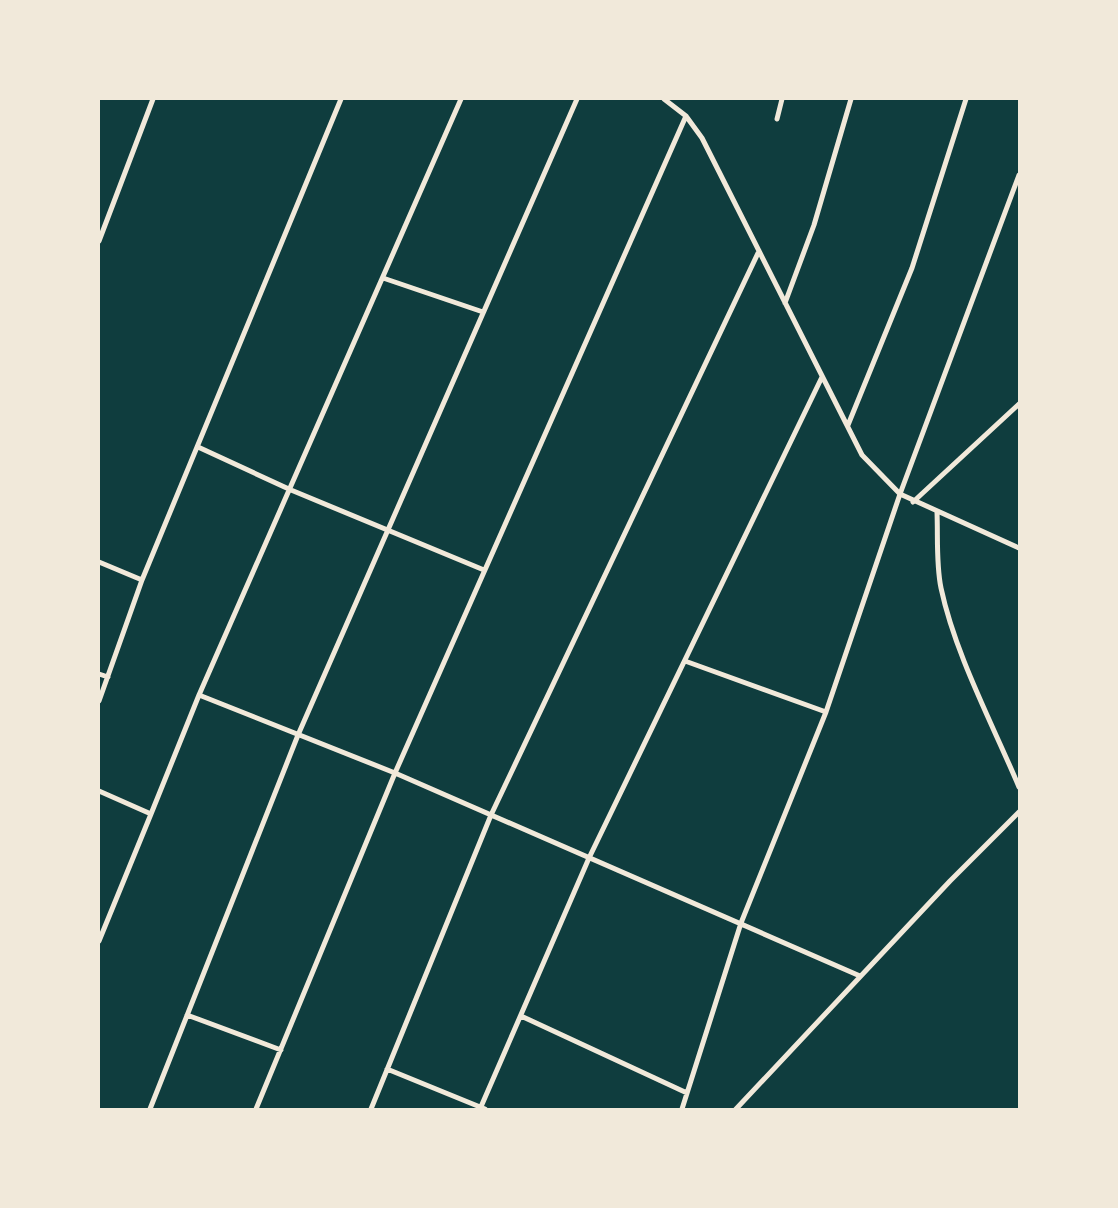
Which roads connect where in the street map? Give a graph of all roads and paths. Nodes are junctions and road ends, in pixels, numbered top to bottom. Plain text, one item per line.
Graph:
1 (153, 99) edge
2 (340, 99) edge
3 (461, 99) edge
4 (577, 99) edge
5 (664, 99) edge
6 (782, 99) edge
7 (851, 99) edge
8 (966, 99) edge
9 (686, 116) junction
10 (777, 119) dead end
11 (1019, 175) edge
12 (99, 241) edge
13 (759, 251) junction
14 (383, 278) junction
15 (785, 303) junction
16 (483, 312) junction
17 (822, 377) junction
18 (1019, 404) edge
19 (848, 425) junction
20 (198, 447) junction
21 (291, 490) junction
22 (900, 494) junction
23 (913, 502) junction
24 (937, 512) junction
25 (387, 530) junction
26 (1019, 548) edge
27 (99, 562) edge
28 (484, 570) junction
29 (142, 580) junction
30 (685, 660) junction
31 (99, 674) edge
32 (108, 677) junction
33 (199, 695) junction
34 (99, 701) edge
35 (826, 712) junction
36 (298, 735) junction
37 (396, 773) junction
38 (1019, 787) edge
39 (99, 791) edge
40 (1019, 812) edge
41 (151, 814) junction
42 (491, 815) junction
43 (589, 858) junction
44 (741, 923) junction
45 (99, 941) edge
46 (860, 976) junction
47 (187, 1015) junction
48 (521, 1016) junction
49 (281, 1050) junction
50 (387, 1069) junction
51 (687, 1093) junction
52 (150, 1109) edge
53 (256, 1109) edge
54 (371, 1109) edge
55 (482, 1109) edge
56 (682, 1109) edge
57 (736, 1109) edge

1 - 12 street
2 - 20 street
3 - 14 street
4 - 16 street
5 - 9 street
6 - 10 street
7 - 15 street
8 - 19 street
9 - 13 street
9 - 28 street
11 - 22 street
13 - 15 street
13 - 42 street
14 - 16 street
14 - 21 street
15 - 17 street
16 - 25 street
17 - 19 street
17 - 30 street
18 - 23 street
19 - 22 street
20 - 21 street
20 - 29 street
21 - 25 street
21 - 33 street
22 - 23 street
22 - 35 street
23 - 24 street
24 - 26 street
24 - 38 street
25 - 28 street
25 - 36 street
27 - 29 street
28 - 37 street
29 - 32 street
30 - 35 street
30 - 43 street
31 - 32 street
32 - 34 street
33 - 36 street
33 - 41 street
35 - 44 street
36 - 37 street
36 - 47 street
37 - 42 street
37 - 49 street
39 - 41 street
40 - 46 street
41 - 45 street
42 - 43 street
42 - 50 street
43 - 44 street
43 - 48 street
44 - 46 street
44 - 51 street
46 - 57 street
47 - 49 street
47 - 52 street
48 - 51 street
48 - 55 street
49 - 53 street
50 - 54 street
50 - 55 street
51 - 56 street

